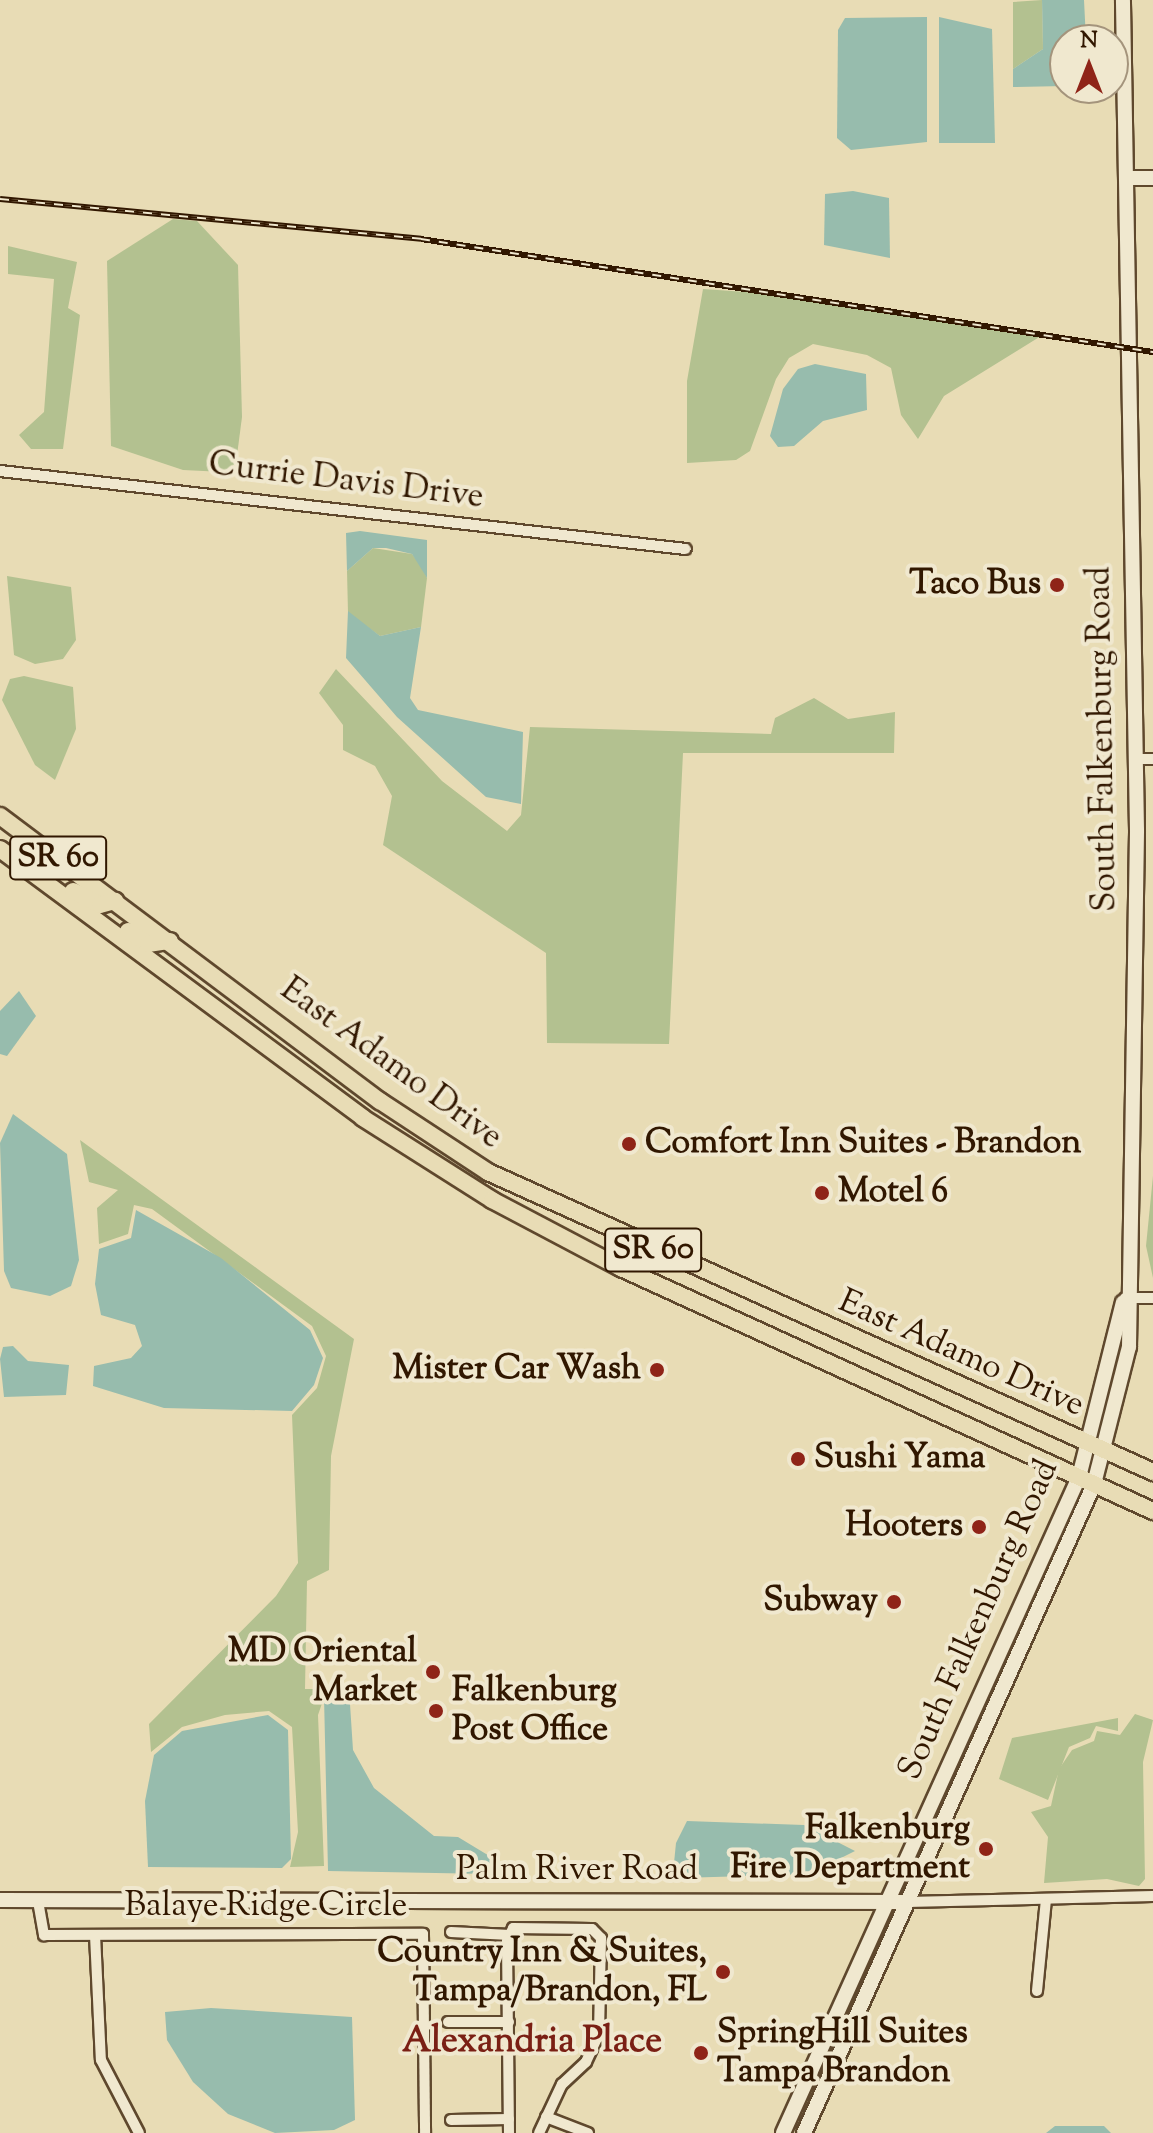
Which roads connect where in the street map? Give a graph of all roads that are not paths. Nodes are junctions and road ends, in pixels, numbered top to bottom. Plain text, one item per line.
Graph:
1 (1123, 0) edge
2 (1128, 178) junction
3 (1153, 178) edge
4 (0, 471) edge
5 (686, 549) dead end
6 (1135, 759) junction
7 (1153, 759) edge
8 (0, 816) edge
9 (0, 849) edge
10 (41, 879) junction
11 (115, 901) junction
12 (107, 928) junction
13 (170, 941) junction
14 (265, 1046) junction
15 (414, 1125) junction
16 (401, 1144) junction
17 (542, 1200) junction
18 (1125, 1298) junction
19 (1153, 1298) edge
20 (1088, 1443) junction
21 (1108, 1452) junction
22 (1153, 1472) edge
23 (1087, 1481) junction
24 (1153, 1511) edge
25 (977, 1700) junction
26 (994, 1709) junction
27 (926, 1814) junction
28 (945, 1821) junction
29 (1153, 1896) edge
30 (1046, 1899) junction
31 (0, 1900) edge
32 (38, 1901) junction
33 (886, 1902) junction
34 (907, 1902) junction
35 (451, 1932) dead end
36 (95, 1935) junction
37 (510, 1935) junction
38 (1037, 1991) dead end
39 (448, 2022) dead end
40 (509, 2022) junction
41 (546, 2117) junction
42 (509, 2119) junction
43 (451, 2120) dead end
44 (139, 2133) edge
45 (425, 2133) edge
46 (509, 2133) edge
47 (539, 2133) edge
48 (588, 2133) edge
49 (783, 2133) edge
50 (804, 2133) edge

1 - 2 street, South Falkenburg Road
2 - 3 street
2 - 6 street, South Falkenburg Road
4 - 5 street, Currie Davis Drive
6 - 7 street
6 - 18 street, South Falkenburg Road
8 - 11 main road, SR 60
9 - 10 main road, SR 60
10 - 11 main road
10 - 12 main road, SR 60
11 - 13 main road, East Adamo Drive / SR 60
12 - 13 main road
12 - 14 main road, SR 60
13 - 15 main road, East Adamo Drive / SR 60
14 - 15 main road
14 - 16 main road, SR 60
15 - 17 main road, East Adamo Drive / SR 60
16 - 17 main road
16 - 23 main road, East Adamo Drive / SR 60
17 - 20 main road, East Adamo Drive / SR 60
18 - 19 street
18 - 20 street, South Falkenburg Road
18 - 21 street, South Falkenburg Road
20 - 21 main road, SR 60
20 - 23 street, South Falkenburg Road
21 - 22 main road, SR 60
21 - 23 street, South Falkenburg Road
23 - 24 main road, SR 60
23 - 25 street, South Falkenburg Road
23 - 26 street, South Falkenburg Road
25 - 26 street
25 - 27 street, South Falkenburg Road
26 - 28 street, South Falkenburg Road
27 - 28 street
27 - 33 street, South Falkenburg Road
28 - 34 street, South Falkenburg Road
29 - 30 street, Palm River Road
30 - 34 street, Palm River Road
30 - 38 street
31 - 32 street, Palm River Road
32 - 33 street, Palm River Road
32 - 36 street, Balaye Ridge Circle
33 - 34 street, Palm River Road
33 - 49 street, South Falkenburg Road
34 - 50 street, South Falkenburg Road
35 - 37 street
36 - 44 street
36 - 45 street, Balaye Ridge Circle
37 - 40 street
37 - 41 street
39 - 40 street
40 - 42 street
41 - 47 street
41 - 48 street
42 - 43 street
42 - 46 street

